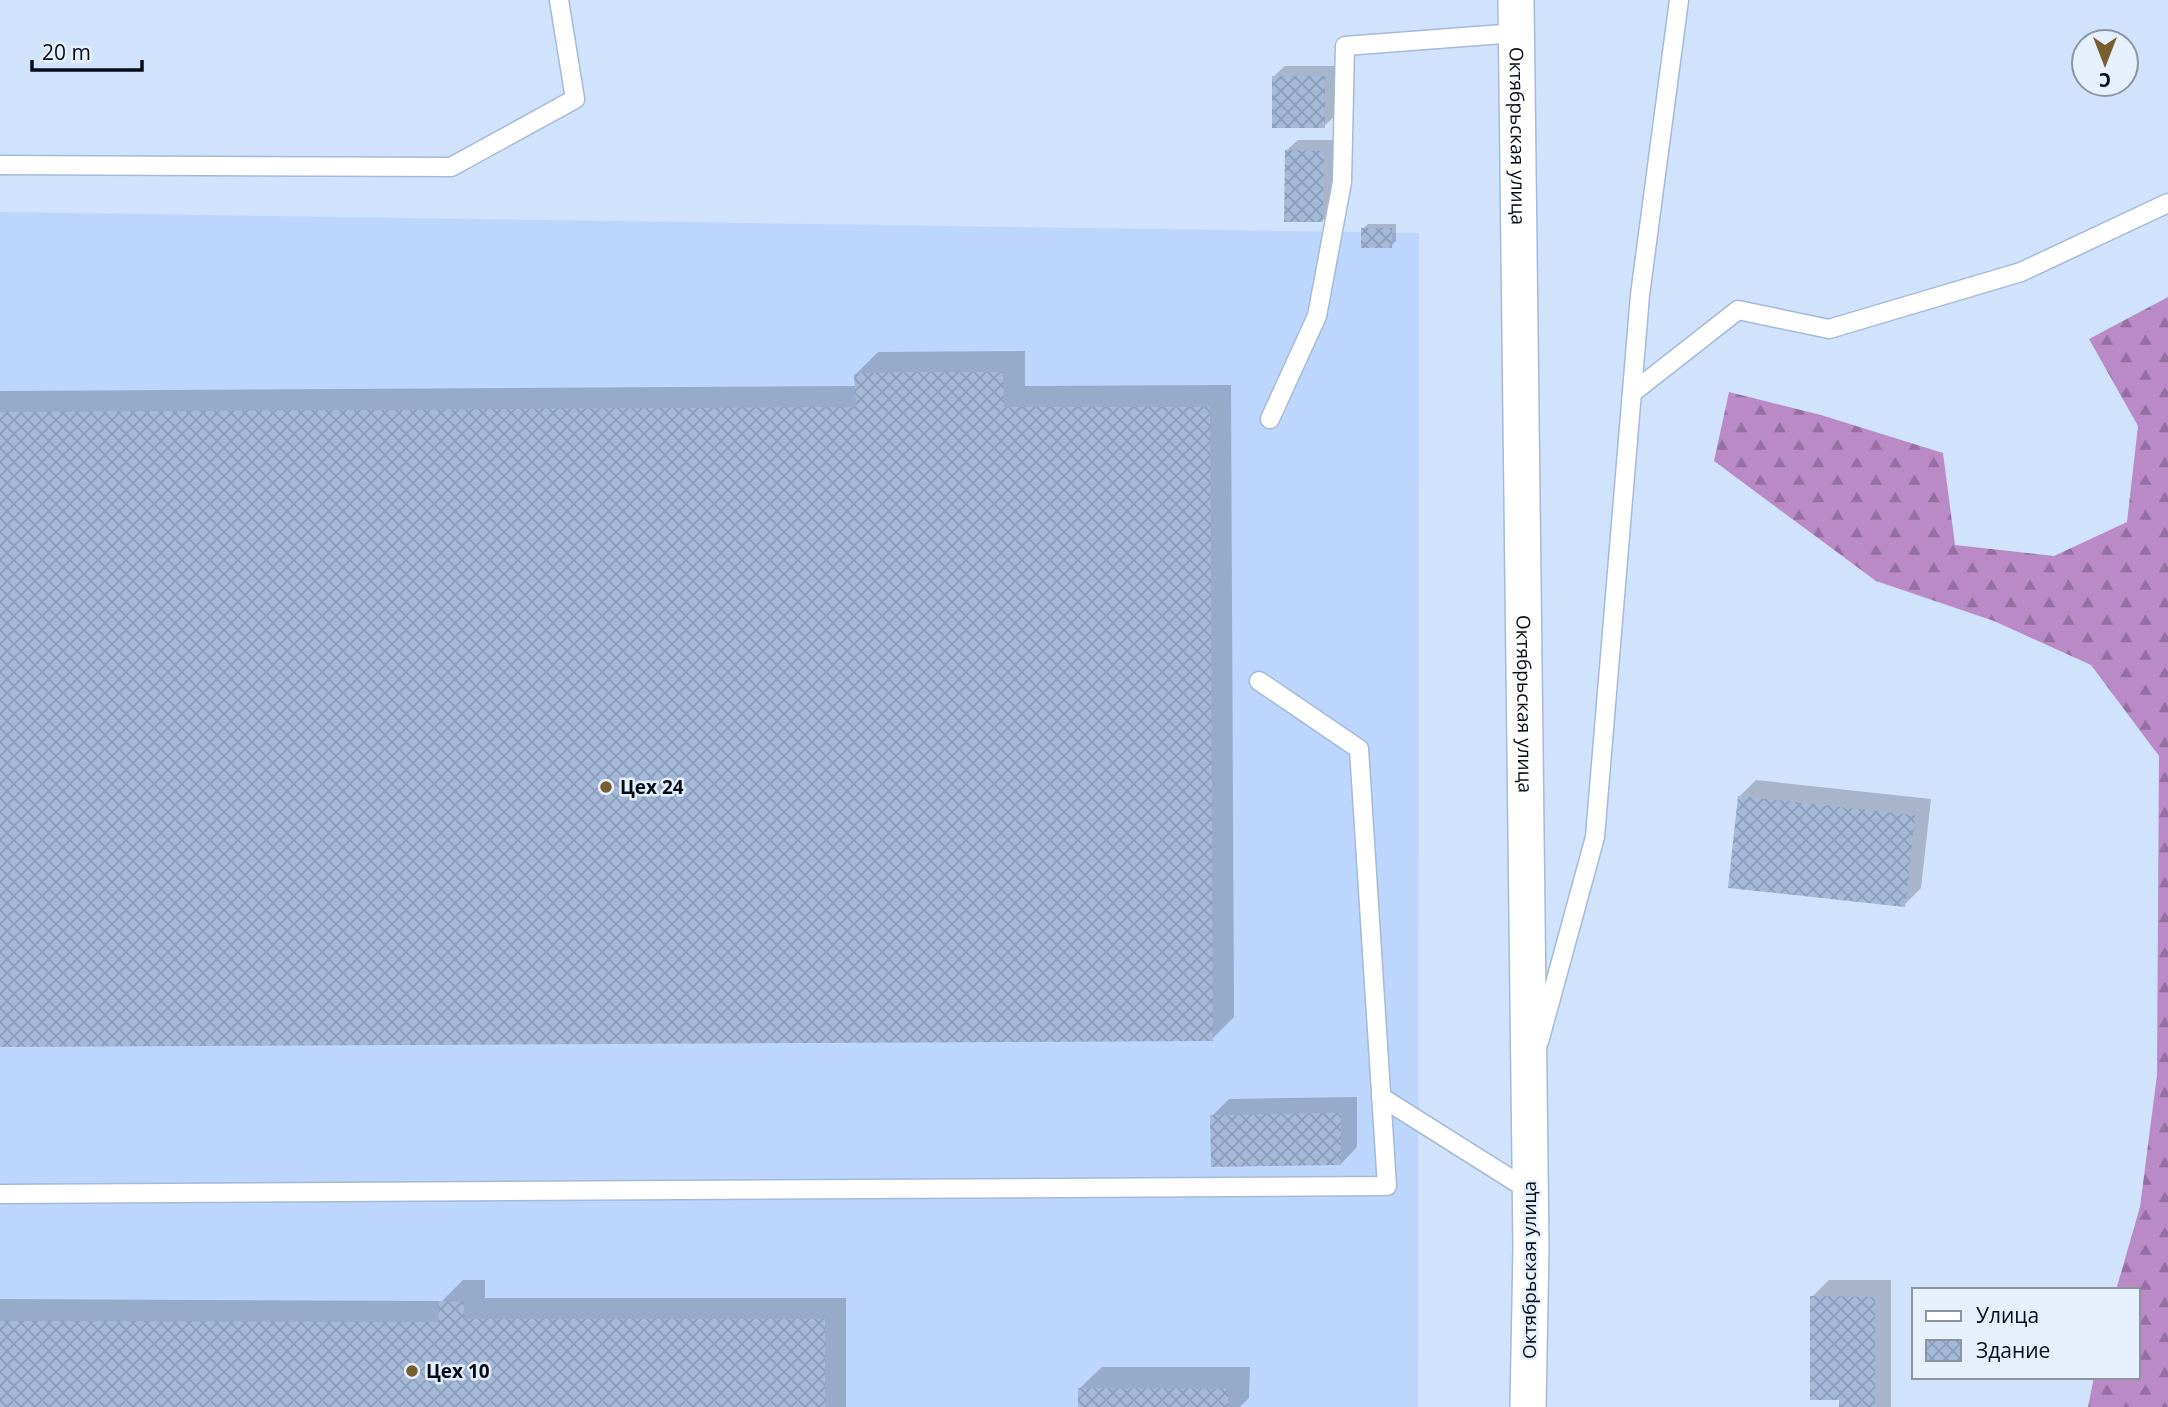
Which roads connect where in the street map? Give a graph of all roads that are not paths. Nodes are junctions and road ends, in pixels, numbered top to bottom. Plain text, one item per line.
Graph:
1 (559, 0) edge
2 (1679, 0) edge
3 (1516, 17) edge
4 (0, 165) edge
5 (2168, 203) edge
6 (1632, 393) junction
7 (1270, 419) dead end
8 (1259, 681) dead end
9 (1528, 1083) junction
10 (1381, 1097) junction
11 (1530, 1191) junction
12 (0, 1194) edge
13 (1528, 1407) edge

1 - 4 lane
2 - 6 lane
3 - 7 lane
3 - 9 street, Октябрьская улица
5 - 6 lane
6 - 9 lane
8 - 10 lane
9 - 11 street, Октябрьская улица
10 - 11 lane
10 - 12 lane
11 - 13 street, Октябрьская улица

